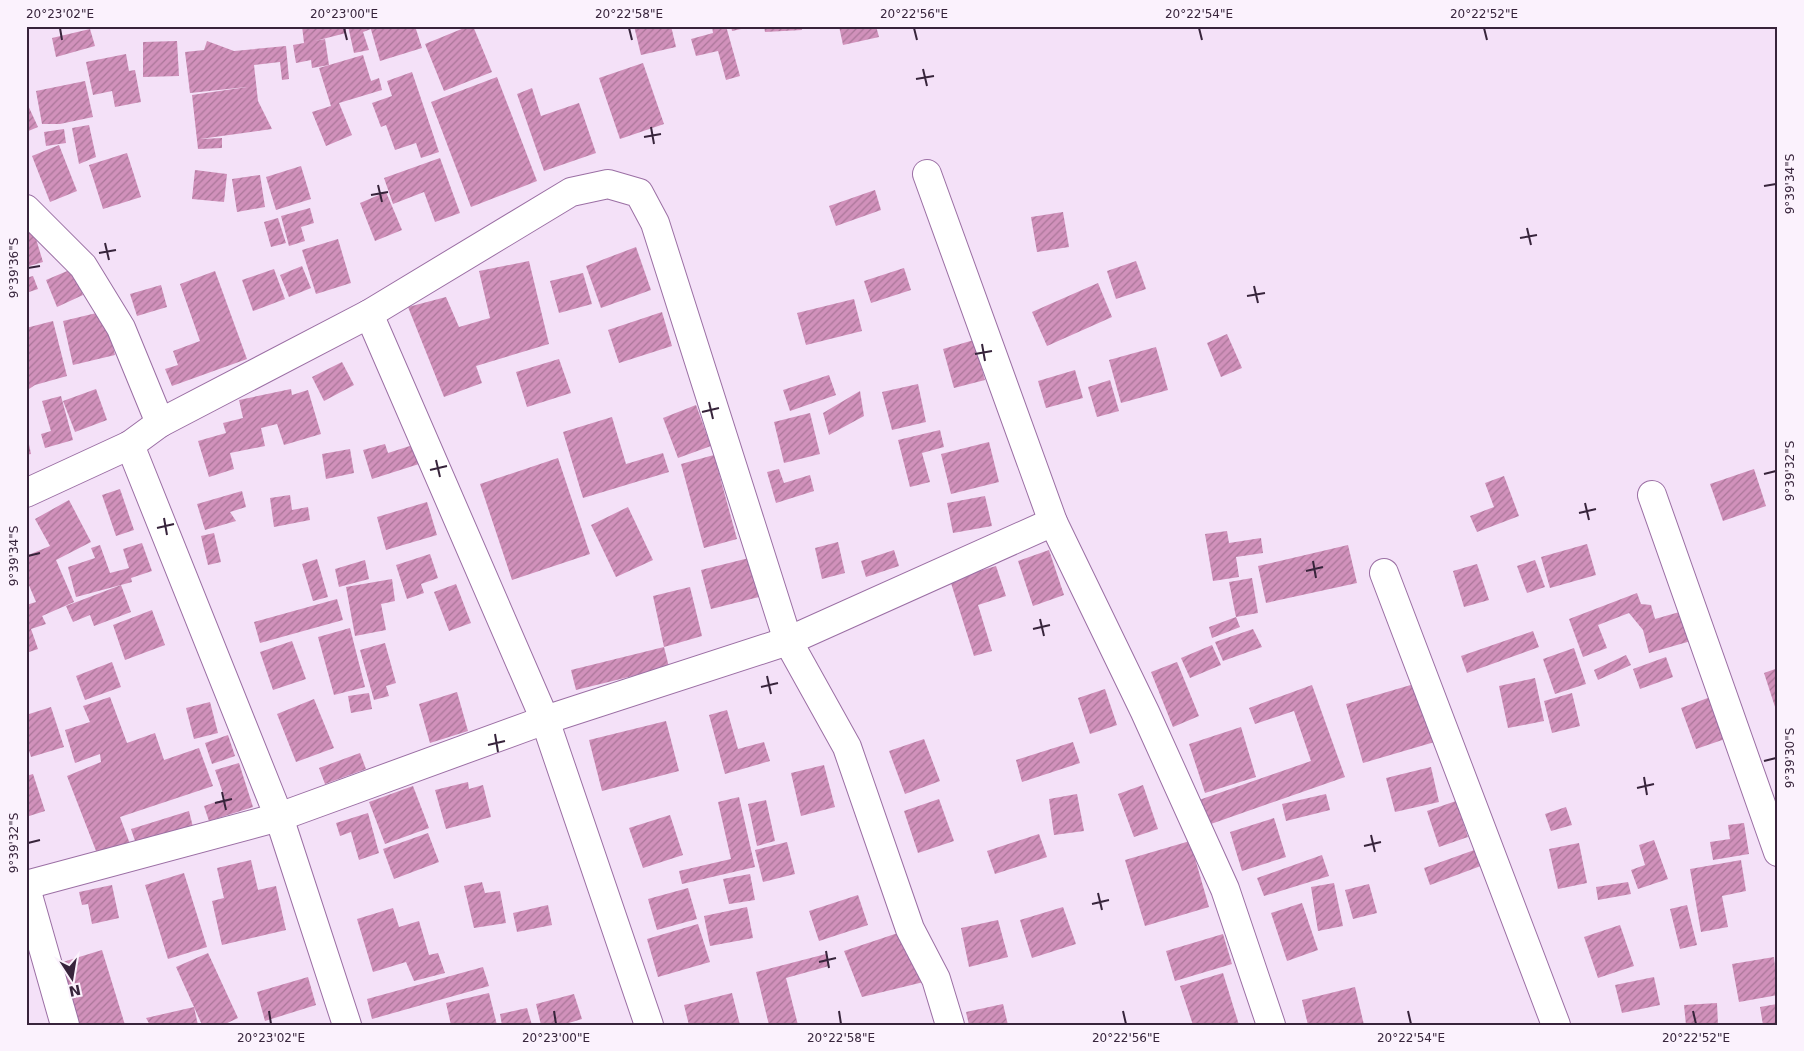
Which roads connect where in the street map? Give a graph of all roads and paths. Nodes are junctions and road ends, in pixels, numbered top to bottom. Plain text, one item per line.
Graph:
1 (927, 174) dead end
2 (26, 209) edge
3 (369, 314) junction
4 (160, 423) junction
5 (130, 445) junction
6 (26, 493) edge
7 (1652, 495) dead end
8 (1053, 522) junction
9 (1384, 573) dead end
10 (788, 641) junction
11 (545, 720) junction
12 (278, 817) junction
13 (1778, 852) edge
14 (26, 887) edge
15 (65, 1025) edge
16 (347, 1025) edge
17 (649, 1025) edge
18 (950, 1025) edge
19 (1271, 1025) edge
20 (1556, 1025) edge

1 - 8 street
2 - 4 street
3 - 4 street
3 - 10 street
3 - 11 street
4 - 5 street
5 - 6 street
5 - 12 street
7 - 13 street
8 - 10 street
8 - 19 street
9 - 20 street
10 - 11 street
10 - 18 street
11 - 12 street
11 - 17 street
12 - 14 street
12 - 16 street
14 - 15 street

